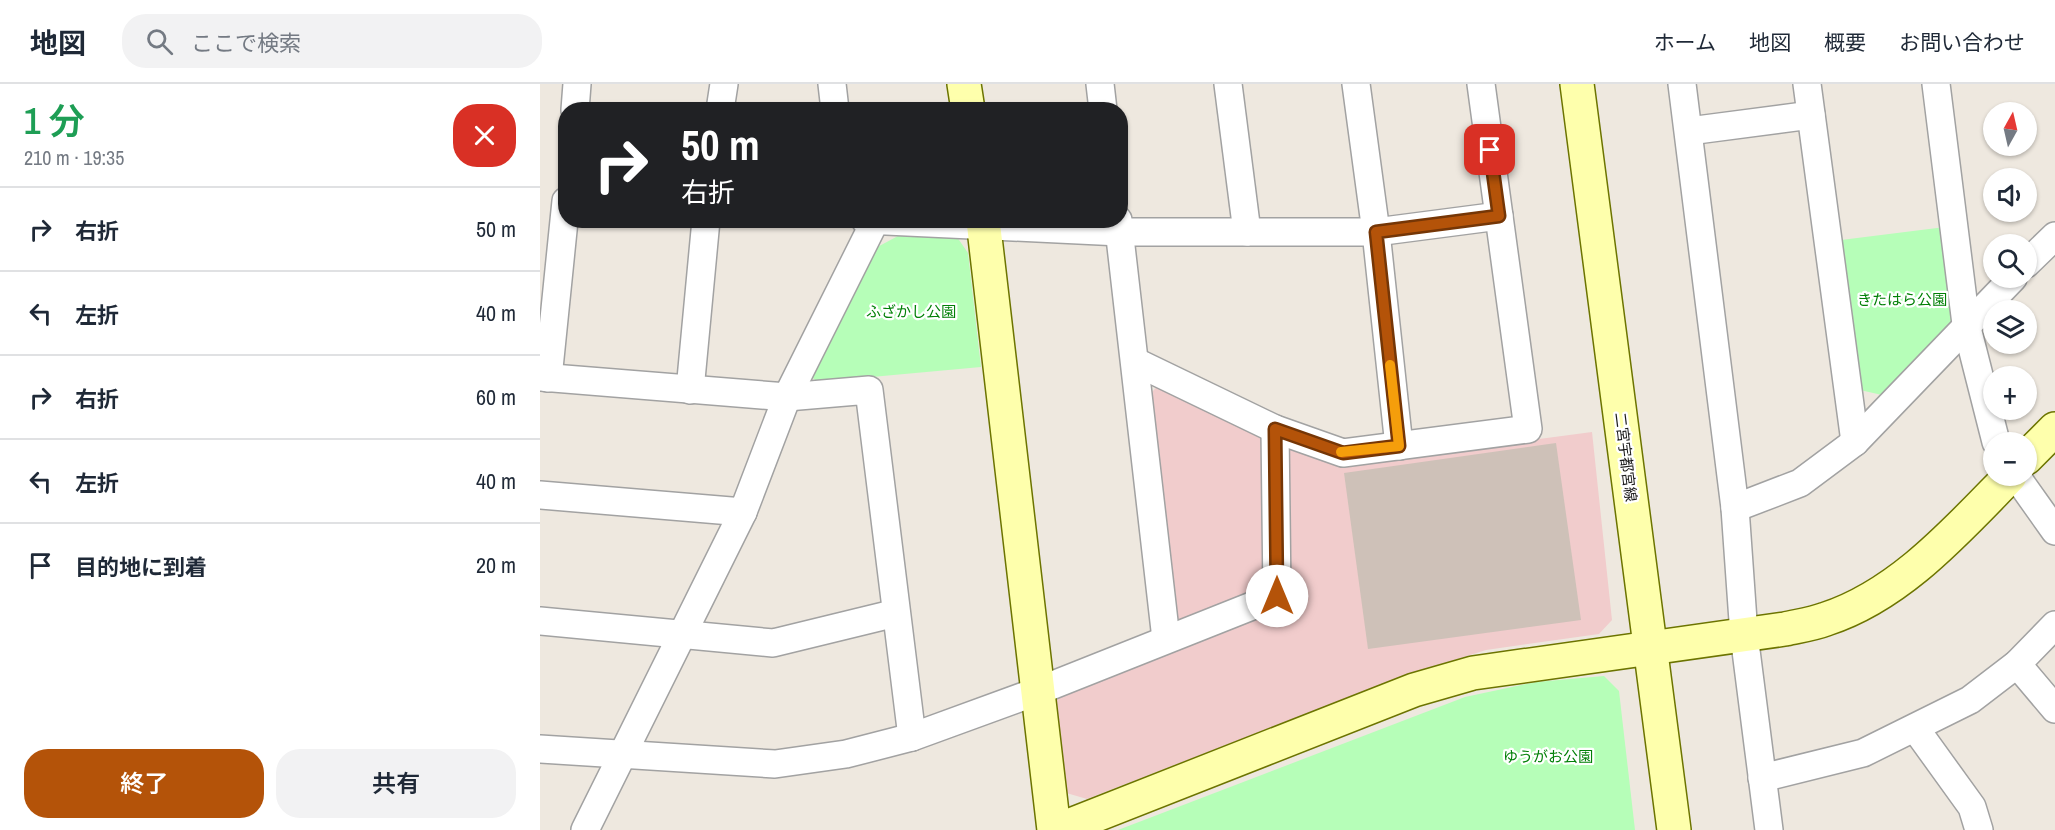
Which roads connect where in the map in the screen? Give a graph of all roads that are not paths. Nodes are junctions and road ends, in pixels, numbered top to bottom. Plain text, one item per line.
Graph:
1 (577, 84) edge
2 (724, 84) edge
3 (832, 84) edge
4 (964, 84) edge
5 (1100, 84) edge
6 (1228, 84) edge
7 (1356, 84) edge
8 (1481, 84) edge
9 (1577, 84) edge
10 (1682, 84) edge
11 (1807, 84) edge
12 (1936, 84) edge
13 (576, 102) edge
14 (721, 102) edge
15 (834, 102) edge
16 (967, 102) edge
17 (1102, 102) edge
18 (1811, 115) junction
19 (1689, 131) junction
20 (1499, 216) junction
21 (1128, 226) edge
22 (563, 228) edge
23 (705, 228) edge
24 (866, 228) edge
25 (984, 228) edge
26 (1119, 228) edge
27 (1247, 232) junction
28 (1376, 232) junction
29 (2055, 236) edge
30 (2037, 253) edge
31 (2003, 288) edge
32 (1966, 324) junction
33 (1136, 362) junction
34 (544, 378) edge
35 (690, 390) junction
36 (787, 397) junction
37 (1275, 429) junction
38 (2055, 429) edge
39 (1993, 432) edge
40 (1855, 442) junction
41 (1399, 446) junction
42 (2037, 447) edge
43 (2000, 486) edge
44 (2023, 486) edge
45 (540, 495) edge
46 (1735, 508) junction
47 (743, 512) junction
48 (2055, 531) edge
49 (896, 613) junction
50 (540, 621) edge
51 (2055, 625) edge
52 (681, 635) junction
53 (1744, 635) junction
54 (1167, 639) junction
55 (1651, 648) junction
56 (2017, 664) junction
57 (1038, 691) junction
58 (2055, 709) edge
59 (1915, 728) junction
60 (912, 737) junction
61 (540, 749) edge
62 (621, 755) junction
63 (1762, 778) junction
64 (585, 830) edge
65 (1056, 830) edge
66 (1674, 830) edge
67 (1769, 830) edge
68 (1979, 830) edge

1 - 13 street
2 - 14 street
3 - 15 street
4 - 16 street
5 - 17 street
6 - 27 street
7 - 28 street
8 - 20 street
9 - 55 street, 二宮宇都宮線
10 - 19 street
11 - 18 street
12 - 32 street
18 - 19 street
18 - 40 street
19 - 46 street
20 - 28 street
20 - 41 street
21 - 27 street
22 - 34 street
23 - 35 street
24 - 36 street
25 - 57 street
26 - 33 street
27 - 28 street
28 - 41 street
29 - 30 street
31 - 32 street
32 - 39 street
32 - 40 street
33 - 37 street
33 - 54 street
34 - 35 street
35 - 36 street
36 - 47 street
36 - 49 street
37 - 41 street
37 - 54 street
38 - 42 street
40 - 46 street
43 - 53 street
44 - 48 street
45 - 47 street
46 - 53 street
47 - 52 street
49 - 52 street
49 - 60 street
50 - 52 street
51 - 56 street
52 - 62 street
53 - 55 street
53 - 63 street
54 - 57 street
55 - 65 street
55 - 66 street, 二宮宇都宮線
56 - 58 street
56 - 59 street
57 - 60 street
57 - 65 street
59 - 63 street
59 - 68 street
60 - 62 street
61 - 62 street
62 - 64 street
63 - 67 street

